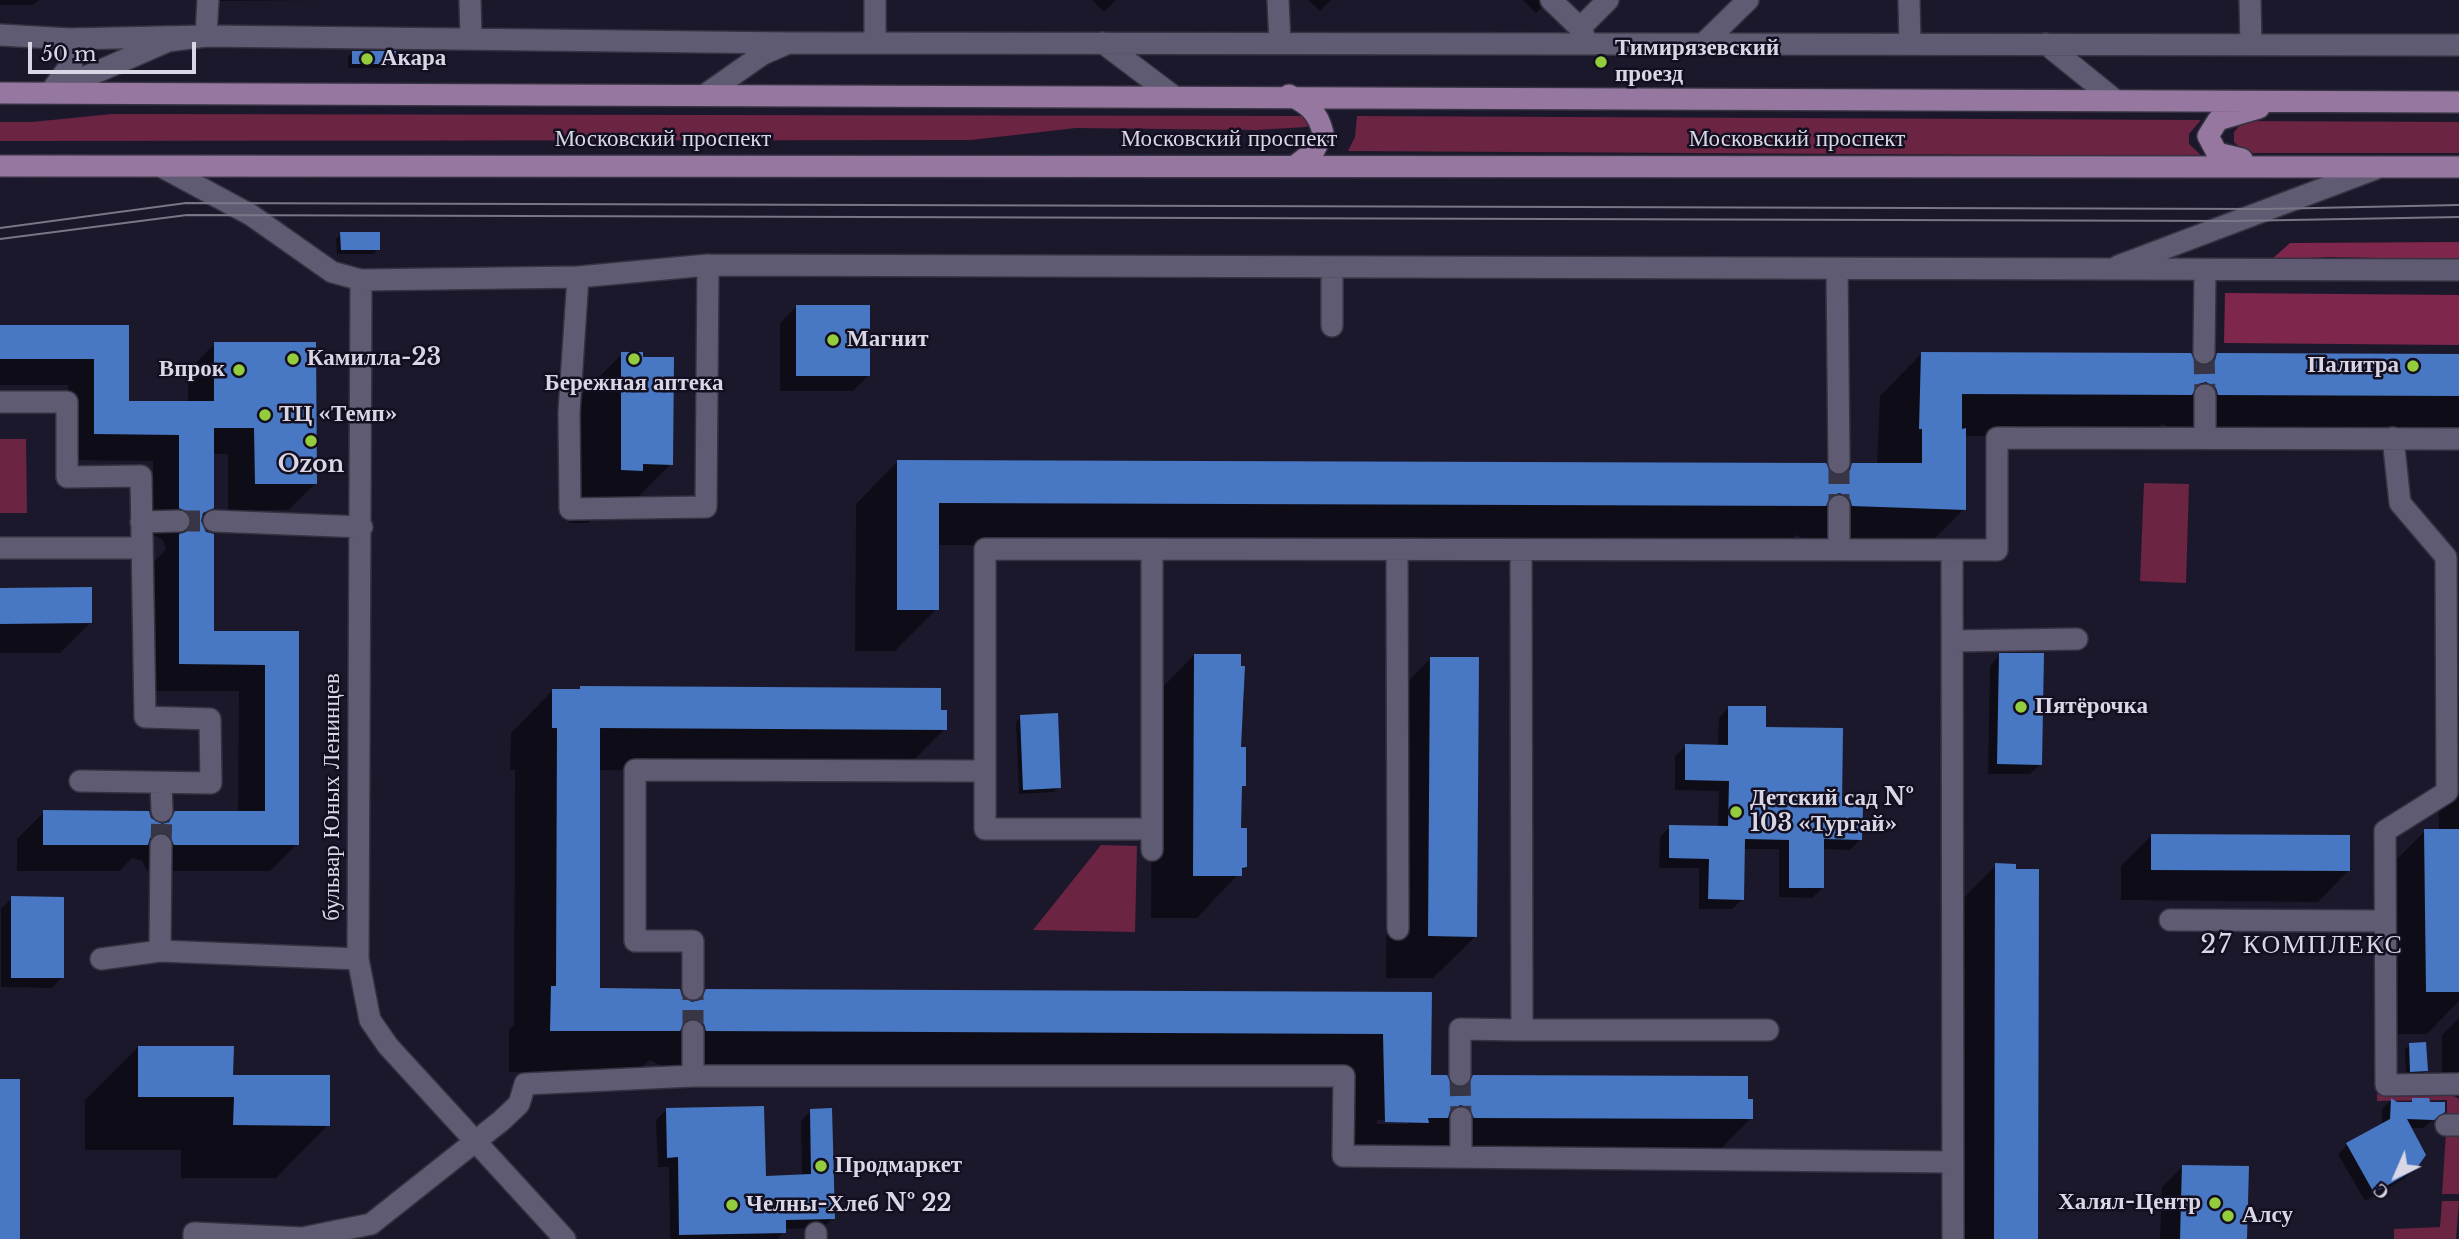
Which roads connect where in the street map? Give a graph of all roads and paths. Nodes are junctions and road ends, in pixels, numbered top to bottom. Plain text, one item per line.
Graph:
1 (208, 0) edge
2 (470, 0) edge
3 (875, 0) edge
4 (1278, 0) edge
5 (1551, 0) edge
6 (1608, 0) edge
7 (1748, 0) edge
8 (1909, 0) edge
9 (2250, 0) edge
10 (0, 35) edge
11 (206, 36) junction
12 (1584, 36) junction
13 (471, 38) junction
14 (70, 39) junction
15 (789, 43) junction
16 (875, 43) junction
17 (1103, 43) junction
18 (1280, 43) junction
19 (1703, 44) junction
20 (1910, 44) junction
21 (2046, 44) junction
22 (2251, 44) junction
23 (2459, 45) edge
24 (51, 92) junction
25 (0, 93) edge
26 (706, 94) junction
27 (1172, 95) junction
28 (1288, 95) junction
29 (2115, 100) junction
30 (2282, 101) junction
31 (2459, 102) edge
32 (0, 166) edge
33 (1294, 166) junction
34 (162, 167) junction
35 (2459, 167) edge
36 (2279, 168) junction
37 (2375, 169) junction
38 (708, 265) junction
39 (1332, 267) junction
40 (1837, 269) junction
41 (2106, 270) junction
42 (2459, 270) edge
43 (2205, 271) junction
44 (578, 277) junction
45 (361, 280) junction
46 (1332, 326) dead end
47 (2204, 353) tunnel mouth
48 (2205, 395) tunnel mouth
49 (0, 402) edge
50 (2205, 438) junction
51 (2393, 438) junction
52 (2459, 439) edge
53 (1839, 463) tunnel mouth
54 (1839, 506) tunnel mouth
55 (179, 520) tunnel mouth
56 (214, 521) tunnel mouth
57 (141, 522) junction
58 (362, 527) junction
59 (0, 548) edge
60 (141, 548) junction
61 (1152, 549) junction
62 (1397, 550) junction
63 (1521, 550) junction
64 (1839, 550) junction
65 (1952, 551) junction
66 (2077, 639) dead end
67 (1953, 641) junction
68 (985, 771) junction
69 (80, 781) dead end
70 (161, 783) junction
71 (162, 811) tunnel mouth
72 (161, 845) tunnel mouth
73 (2170, 920) dead end
74 (2385, 920) junction
75 (1398, 929) dead end
76 (160, 951) junction
77 (101, 959) dead end
78 (358, 959) junction
79 (694, 989) tunnel mouth
80 (1522, 1030) junction
81 (1768, 1030) dead end
82 (693, 1031) tunnel mouth
83 (1460, 1075) tunnel mouth
84 (693, 1076) junction
85 (2459, 1084) edge
86 (1461, 1118) tunnel mouth
87 (477, 1142) junction
88 (1461, 1156) junction
89 (1953, 1162) junction
90 (194, 1239) edge
91 (565, 1239) edge
92 (1953, 1239) edge

1 - 11 street
2 - 13 street
3 - 16 street
4 - 18 street
5 - 12 street
6 - 12 street
7 - 19 street
8 - 20 street
9 - 22 street
10 - 14 street
11 - 13 street
11 - 14 street
11 - 24 street
12 - 18 street
12 - 19 street
13 - 15 street
14 - 24 street
15 - 16 street
15 - 26 street
16 - 17 street
17 - 18 street
17 - 27 street
19 - 20 street
20 - 21 street
21 - 22 street
21 - 29 street
22 - 23 street
24 - 25 main road, Московский проспект
24 - 26 main road, Московский проспект
26 - 27 main road, Московский проспект
27 - 28 main road, Московский проспект
28 - 29 main road, Московский проспект
28 - 33 main road
29 - 30 main road, Московский проспект
30 - 31 main road, Московский проспект
30 - 36 main road
32 - 34 main road, Московский проспект
33 - 34 main road, Московский проспект
33 - 36 main road, Московский проспект
34 - 45 street
35 - 37 main road, Московский проспект
36 - 37 main road, Московский проспект
37 - 41 street
38 - 39 street
38 - 44 street
38 - 44 street
39 - 40 street
39 - 46 street
40 - 41 street
40 - 53 street
41 - 43 street
42 - 43 street
43 - 47 street
44 - 45 street
45 - 58 street, бульвар Юных Ленинцев
48 - 50 street
49 - 57 street
50 - 51 street
50 - 65 street
51 - 52 street
51 - 74 street
54 - 64 street
55 - 57 street
56 - 58 street
57 - 60 street
58 - 78 street, бульвар Юных Ленинцев
59 - 60 street
60 - 70 street
61 - 62 street
61 - 68 street
61 - 68 street
62 - 63 street
62 - 75 street
63 - 64 street
63 - 80 street
64 - 65 street
65 - 67 street
66 - 67 street
67 - 89 street
68 - 79 street
69 - 70 street
70 - 71 street
72 - 76 street
73 - 74 street
74 - 85 street
76 - 77 street
76 - 78 street
78 - 87 street, бульвар Юных Ленинцев
80 - 81 street
80 - 83 street
82 - 84 street
84 - 87 street
84 - 88 street
86 - 88 street
87 - 90 street
87 - 91 street, бульвар Юных Ленинцев
88 - 89 street
89 - 92 street

